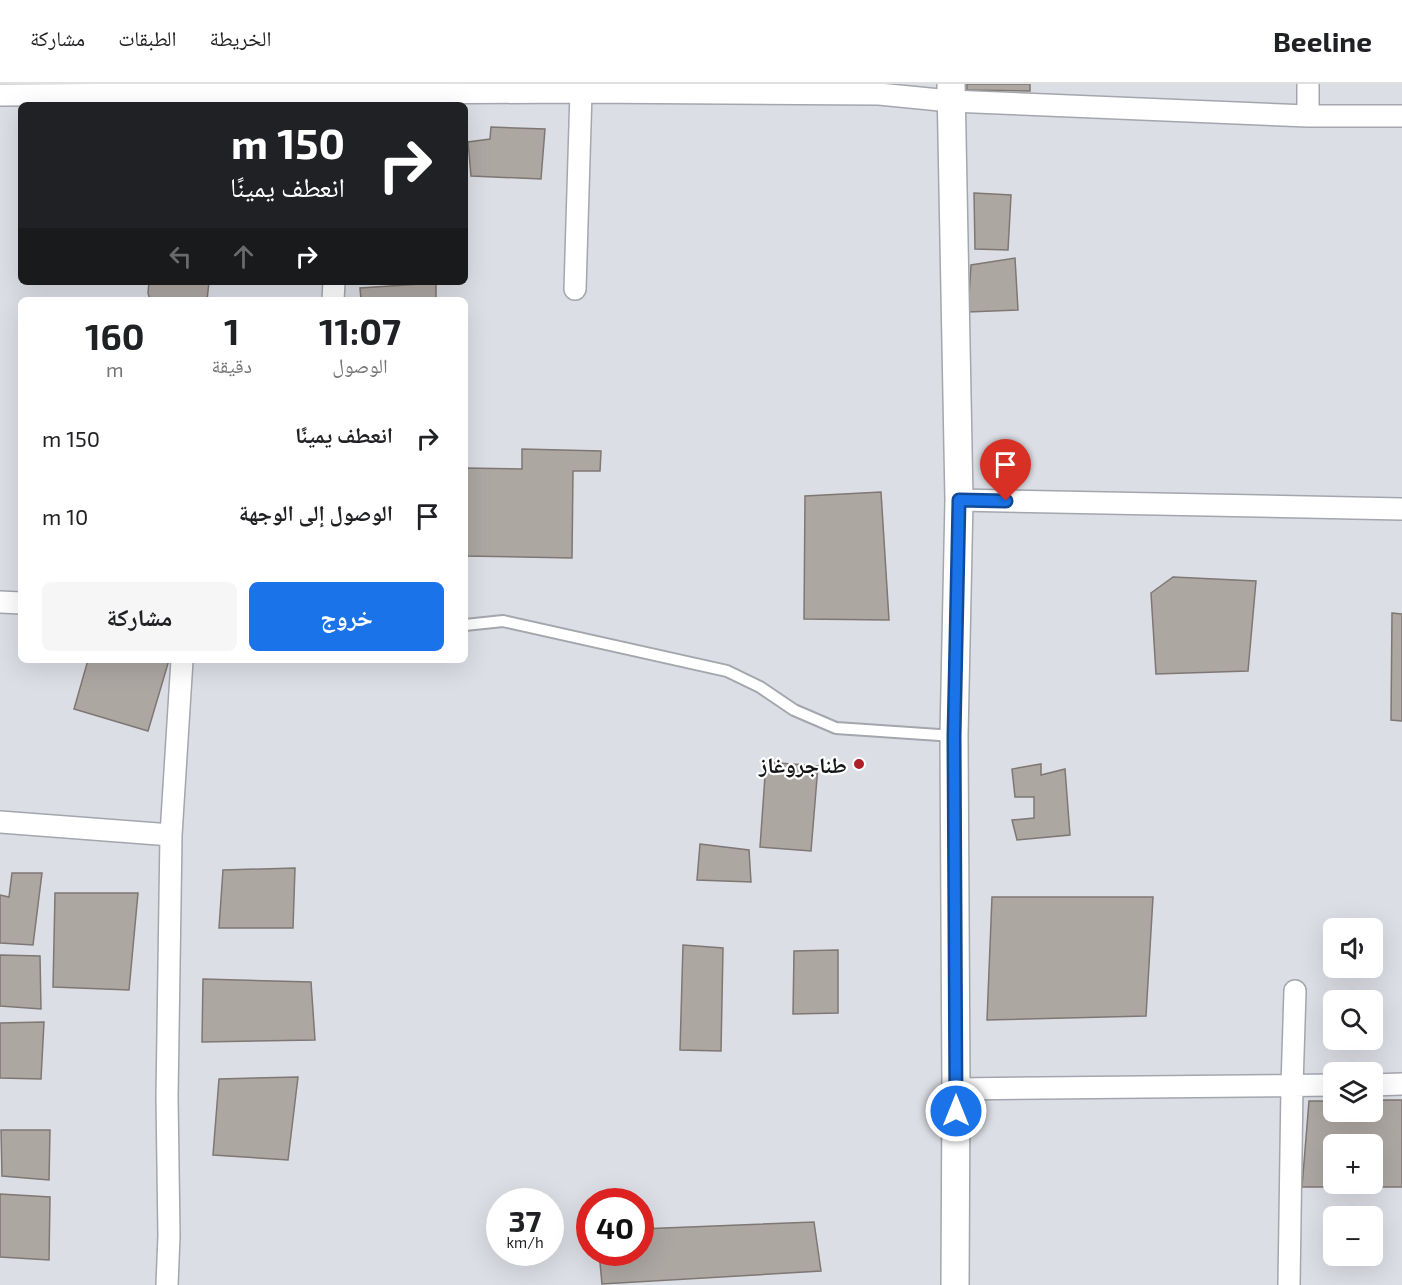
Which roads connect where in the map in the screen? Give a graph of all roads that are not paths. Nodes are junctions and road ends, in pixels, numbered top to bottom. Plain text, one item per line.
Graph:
1 (1308, 84) edge
2 (445, 88) edge
3 (581, 92) junction
4 (950, 93) edge
5 (0, 95) edge
6 (343, 99) edge
7 (1308, 116) junction
8 (1402, 116) edge
9 (575, 289) dead end
10 (959, 500) junction
11 (1402, 509) edge
12 (0, 602) edge
13 (18, 603) edge
14 (468, 625) edge
15 (182, 663) edge
16 (954, 736) junction
17 (0, 822) edge
18 (171, 835) junction
19 (1295, 991) dead end
20 (1402, 1084) edge
21 (1323, 1085) edge
22 (1383, 1085) edge
23 (1292, 1086) junction
24 (956, 1089) junction
25 (167, 1285) edge
26 (955, 1285) edge
27 (1289, 1285) edge

1 - 7 street
2 - 3 street
2 - 6 street
3 - 4 street
3 - 9 street
4 - 7 street
4 - 10 street
5 - 6 street
7 - 8 street
10 - 11 street
10 - 16 street
12 - 13 street
14 - 16 lane
15 - 18 street
16 - 24 street
17 - 18 street
18 - 25 street
19 - 23 street
20 - 22 street
21 - 23 street
23 - 24 street
23 - 27 street
24 - 26 street

